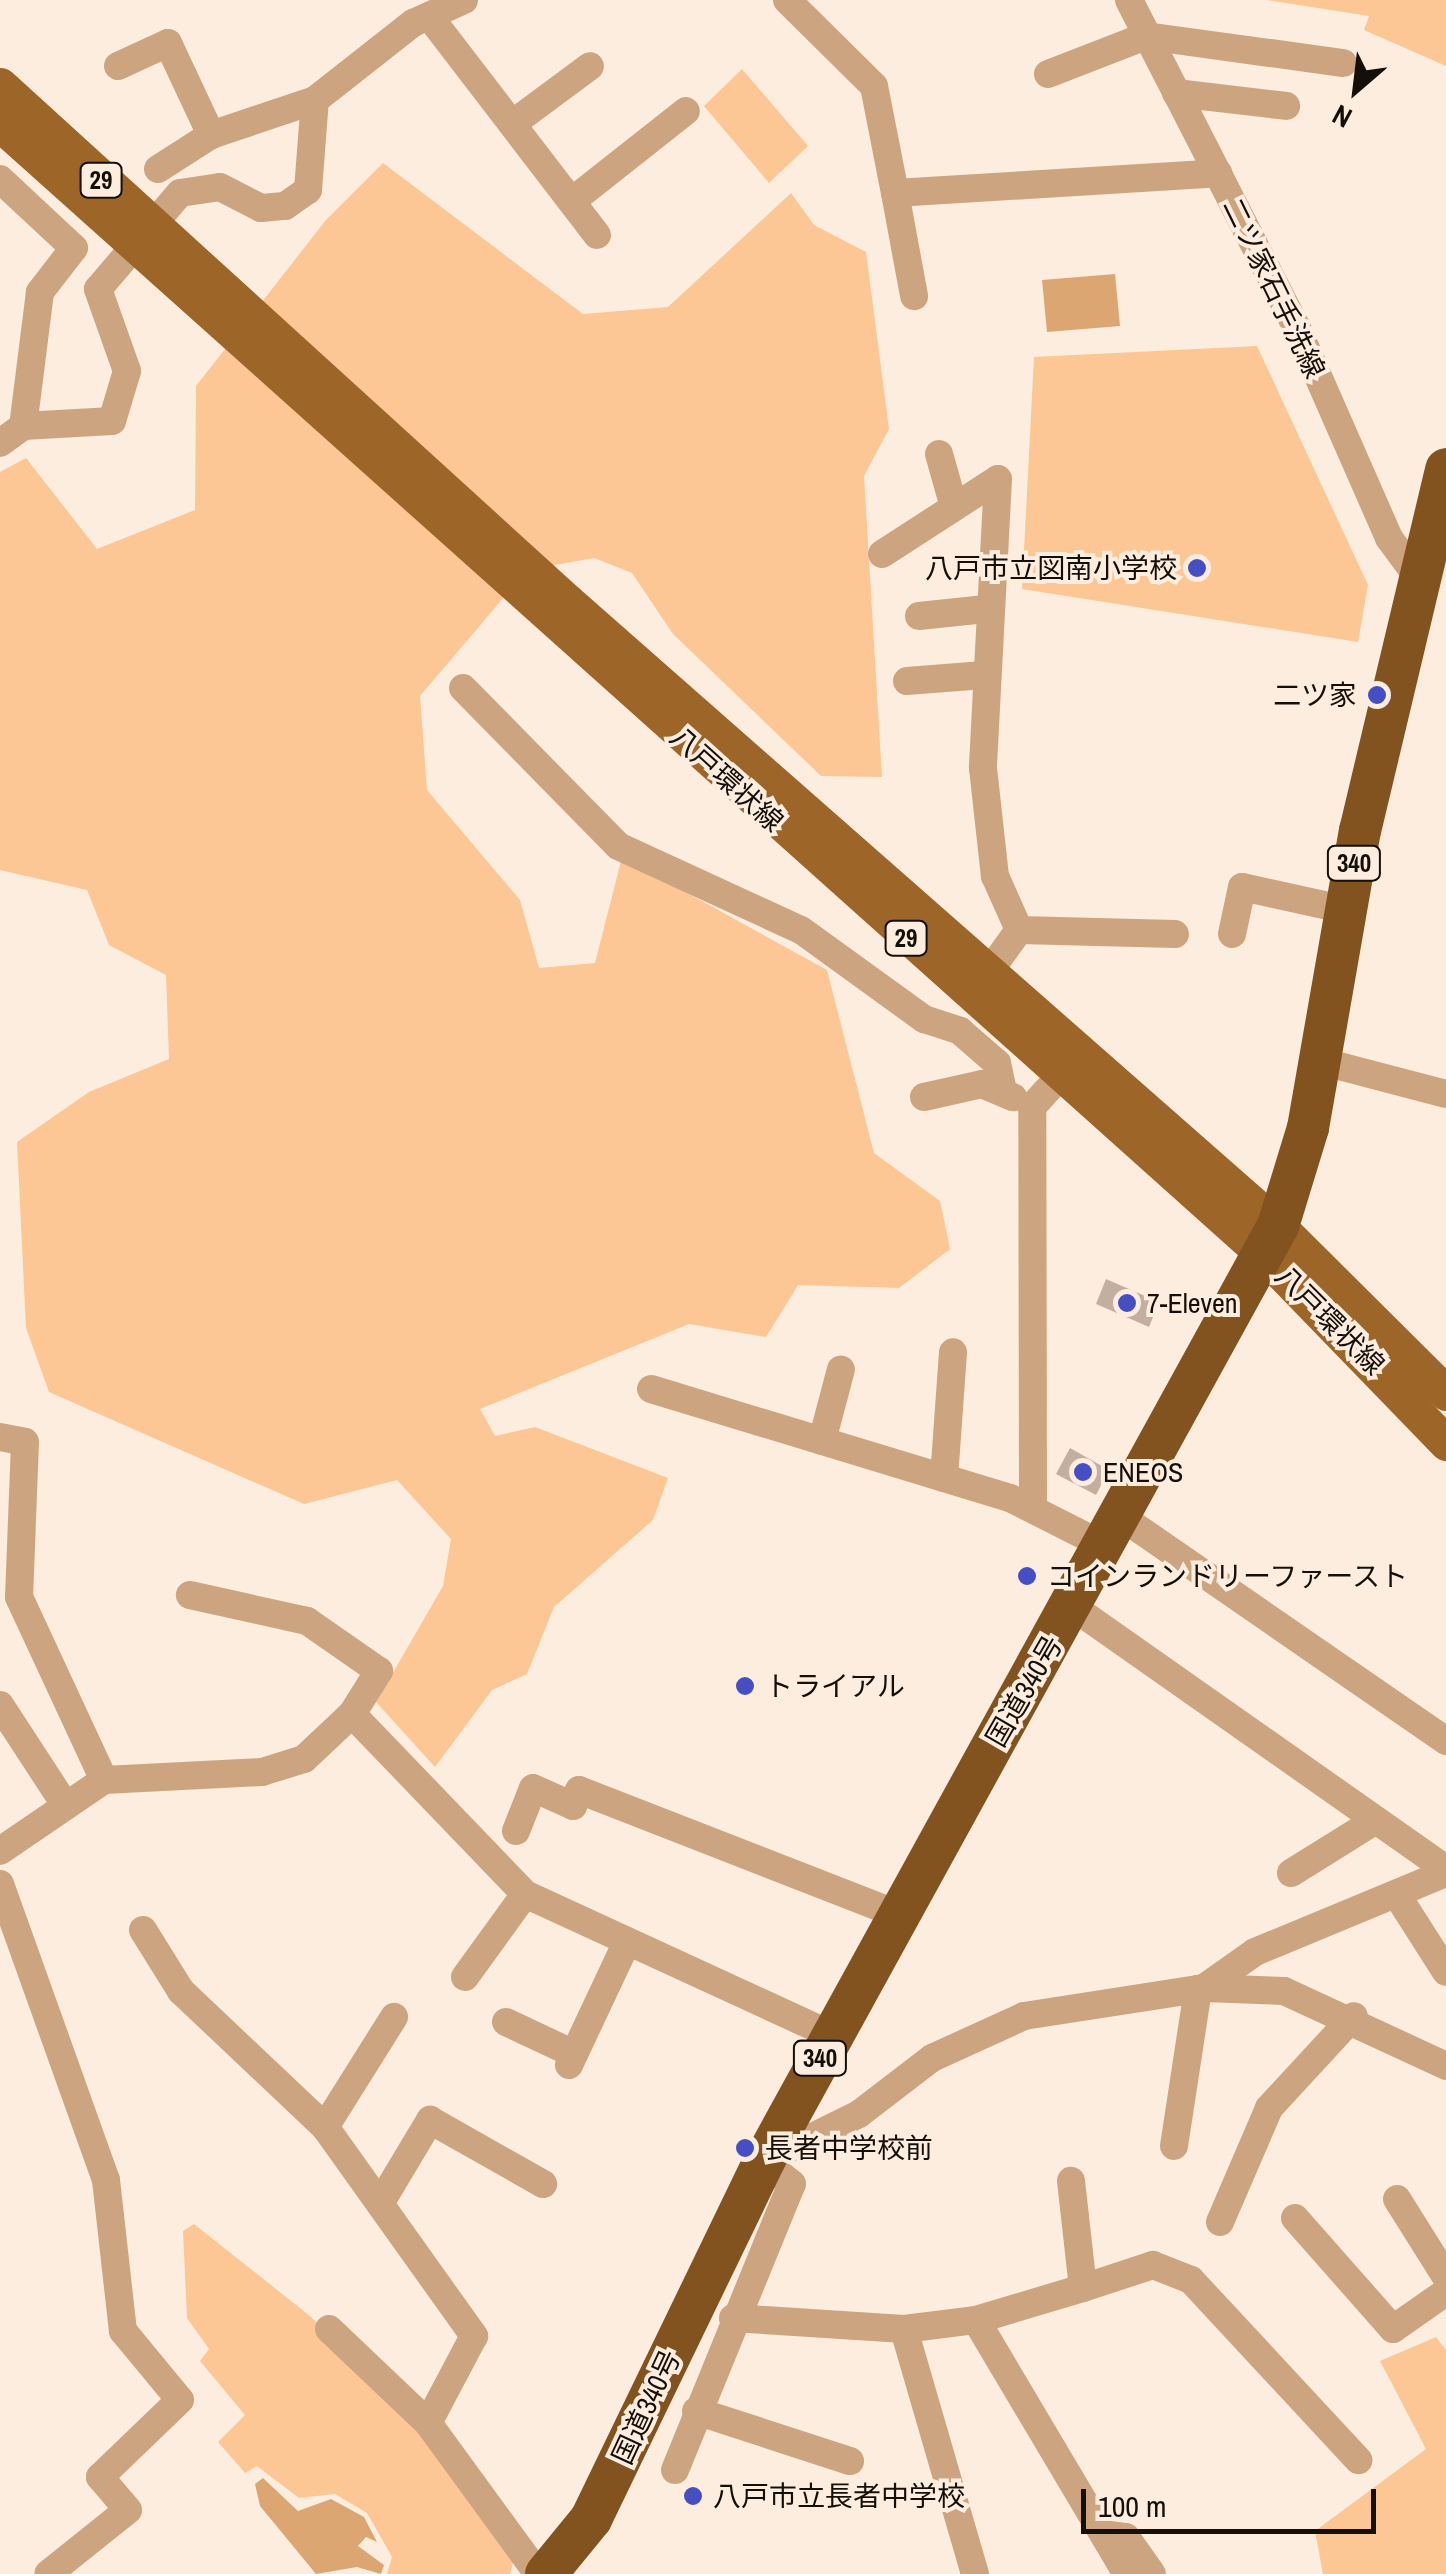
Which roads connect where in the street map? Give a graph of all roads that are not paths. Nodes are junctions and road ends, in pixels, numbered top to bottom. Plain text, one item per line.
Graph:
1 (464, 0) edge
2 (787, 0) edge
3 (1129, 0) edge
4 (416, 13) edge
5 (1146, 36) junction
6 (1344, 63) dead end
7 (118, 66) dead end
8 (590, 66) dead end
9 (1048, 74) dead end
10 (0, 85) edge
11 (1176, 93) junction
12 (315, 100) junction
13 (1286, 106) dead end
14 (686, 112) dead end
15 (0, 124) edge
16 (512, 124) junction
17 (211, 135) junction
18 (158, 169) dead end
19 (1218, 174) junction
20 (4, 189) edge
21 (895, 193) junction
22 (572, 201) junction
23 (598, 234) dead end
24 (140, 236) junction
25 (914, 296) dead end
26 (23, 426) junction
27 (0, 444) edge
28 (939, 454) dead end
29 (1446, 469) edge
30 (954, 507) junction
31 (882, 554) dead end
32 (1417, 576) junction
33 (986, 609) junction
34 (918, 616) dead end
35 (984, 675) junction
36 (907, 681) dead end
37 (463, 688) dead end
38 (1347, 910) junction
39 (1020, 930) junction
40 (1174, 934) dead end
41 (1232, 934) dead end
42 (981, 983) junction
43 (1320, 1061) junction
44 (1060, 1076) junction
45 (1003, 1092) junction
46 (1446, 1094) edge
47 (924, 1097) dead end
48 (1032, 1106) junction
49 (1271, 1241) junction
50 (953, 1352) dead end
51 (841, 1369) dead end
52 (651, 1389) dead end
53 (1446, 1392) edge
54 (0, 1437) edge
55 (822, 1441) junction
56 (1446, 1442) edge
57 (944, 1478) junction
58 (1032, 1507) junction
59 (1115, 1532) junction
60 (190, 1595) dead end
61 (1073, 1607) junction
62 (0, 1705) edge
63 (352, 1714) junction
64 (1444, 1735) edge
65 (104, 1780) junction
66 (62, 1800) junction
67 (1376, 1820) junction
68 (516, 1830) dead end
69 (0, 1850) edge
70 (1446, 1871) edge
71 (1291, 1873) dead end
72 (0, 1884) edge
73 (525, 1894) junction
74 (1398, 1895) junction
75 (897, 1914) junction
76 (144, 1930) dead end
77 (626, 1944) junction
78 (1446, 1972) edge
79 (465, 1978) dead end
80 (1201, 1989) junction
81 (1354, 2016) junction
82 (394, 2017) dead end
83 (506, 2022) dead end
84 (832, 2035) junction
85 (1446, 2066) edge
86 (325, 2128) junction
87 (1174, 2146) dead end
88 (764, 2161) junction
89 (1071, 2182) dead end
90 (542, 2184) dead end
91 (1396, 2200) dead end
92 (381, 2202) junction
93 (1295, 2218) dead end
94 (1220, 2222) dead end
95 (1446, 2276) edge
96 (1083, 2288) junction
97 (1446, 2292) edge
98 (733, 2318) junction
99 (976, 2320) junction
100 (329, 2329) dead end
101 (904, 2329) junction
102 (696, 2412) junction
103 (428, 2422) junction
104 (1358, 2460) dead end
105 (850, 2461) dead end
106 (675, 2470) dead end
107 (1105, 2534) junction
108 (48, 2574) edge
109 (538, 2574) edge
110 (546, 2574) edge
111 (974, 2574) edge
112 (1127, 2574) edge
113 (1152, 2574) edge

1 - 4 street
2 - 21 street
3 - 5 street, 二ツ家石手洗線
4 - 12 street
4 - 16 street
5 - 6 street
5 - 9 street
5 - 11 street, 二ツ家石手洗線
7 - 17 street
8 - 16 street
10 - 24 main road, 八戸環状線 / 29
11 - 13 street
11 - 19 street, 二ツ家石手洗線
12 - 17 street
12 - 24 street
14 - 22 street
15 - 24 main road, 八戸環状線 / 29
16 - 22 street
17 - 18 street
19 - 21 street
19 - 32 street, 二ツ家石手洗線
20 - 26 street
21 - 25 street
22 - 23 street
24 - 26 street
24 - 42 main road, 八戸環状線 / 29
26 - 27 street
28 - 30 street
29 - 32 highway, 国道340号 / 340
30 - 31 street
30 - 33 street
32 - 38 highway, 国道340号 / 340
33 - 34 street
33 - 35 street
35 - 36 street
35 - 39 street
37 - 45 street
38 - 41 street
38 - 43 highway, 国道340号 / 340
39 - 40 street
39 - 42 street
42 - 44 main road, 八戸環状線 / 29
42 - 49 main road, 八戸環状線 / 29
43 - 46 street
43 - 49 highway, 国道340号 / 340
44 - 48 street
44 - 49 main road, 八戸環状線 / 29
45 - 47 street
45 - 48 street
48 - 58 street
49 - 53 main road, 八戸環状線 / 29
49 - 56 main road, 八戸環状線 / 29
49 - 59 highway, 国道340号 / 340
50 - 57 street
51 - 55 street
52 - 55 street
54 - 65 street
55 - 57 street
57 - 58 street
58 - 59 street
59 - 61 highway, 国道340号 / 340
59 - 64 street
60 - 63 street
61 - 67 street
61 - 75 highway, 国道340号 / 340
62 - 66 street
63 - 65 street
63 - 73 street
65 - 66 street
66 - 69 street
67 - 70 street
67 - 71 street
68 - 75 street
70 - 74 street
72 - 108 street
73 - 77 street
73 - 79 street
74 - 78 street
74 - 80 street
75 - 84 highway, 国道340号 / 340
76 - 86 street
77 - 83 street
77 - 84 street
80 - 81 street
80 - 87 street
80 - 88 street
81 - 85 street
81 - 94 street
82 - 86 street
84 - 88 highway, 国道340号 / 340
86 - 92 street
88 - 98 street
88 - 110 highway, 国道340号 / 340
89 - 96 street
90 - 92 street
91 - 95 street
92 - 103 street
93 - 97 street
96 - 99 street
96 - 104 street
98 - 101 street
98 - 102 street
99 - 101 street
99 - 107 street
100 - 103 street
101 - 111 street
102 - 105 street
102 - 106 street
103 - 109 street
107 - 112 street
107 - 113 street

